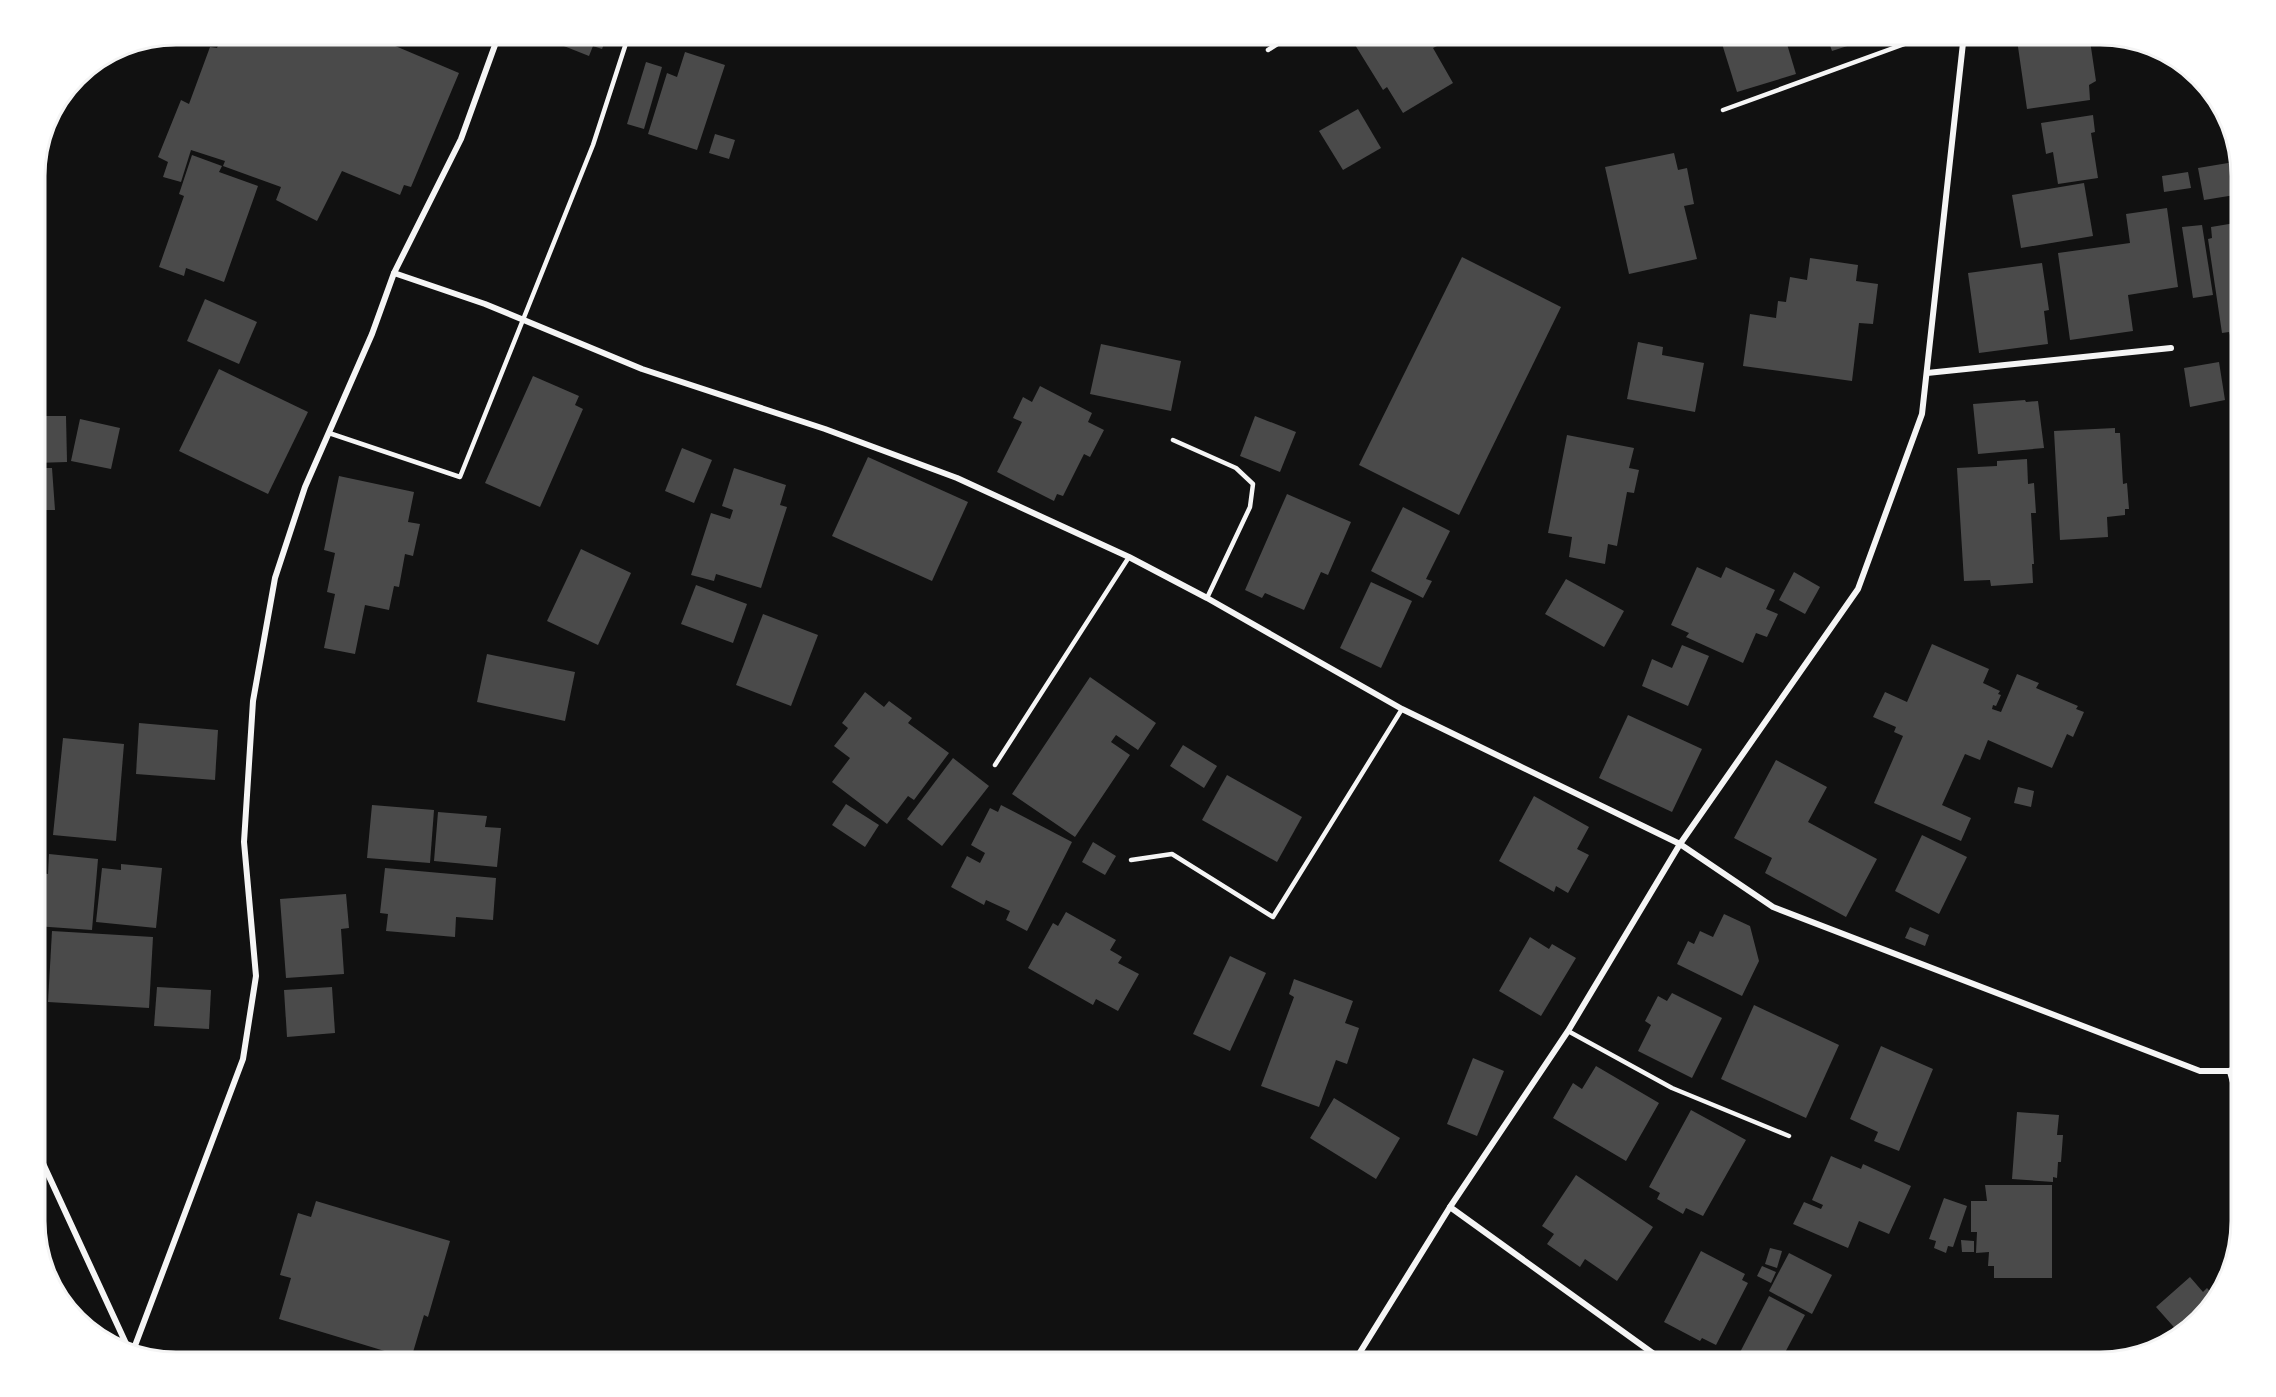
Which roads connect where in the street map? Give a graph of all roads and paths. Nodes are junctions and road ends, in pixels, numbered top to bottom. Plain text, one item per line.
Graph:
1 (495, 45) edge
2 (625, 45) edge
3 (1276, 45) edge
4 (1902, 45) edge
5 (1963, 45) edge
6 (1268, 50) dead end
7 (1723, 110) dead end
8 (394, 273) junction
9 (525, 319) junction
10 (2171, 348) dead end
11 (1927, 373) junction
12 (329, 433) junction
13 (1173, 440) dead end
14 (1129, 557) junction
15 (1207, 598) junction
16 (1402, 709) junction
17 (994, 765) dead end
18 (1680, 844) junction
19 (1131, 860) dead end
20 (1568, 1030) junction
21 (2229, 1071) joint
22 (2231, 1078) edge
23 (1789, 1136) dead end
24 (45, 1167) edge
25 (1450, 1207) junction
26 (128, 1343) edge
27 (133, 1345) edge
28 (1360, 1352) edge
29 (1651, 1352) edge

1 - 8 street
2 - 9 lane
3 - 6 lane
4 - 7 lane
5 - 11 street
8 - 9 street
8 - 12 street
9 - 12 lane
9 - 14 street
10 - 11 street
11 - 18 street
12 - 27 street
13 - 15 lane
14 - 15 street
14 - 17 lane
15 - 16 street
16 - 18 street
16 - 19 lane
18 - 20 street
18 - 21 street
20 - 23 lane
20 - 25 street
21 - 22 lane
24 - 26 street
25 - 28 street
25 - 29 street

